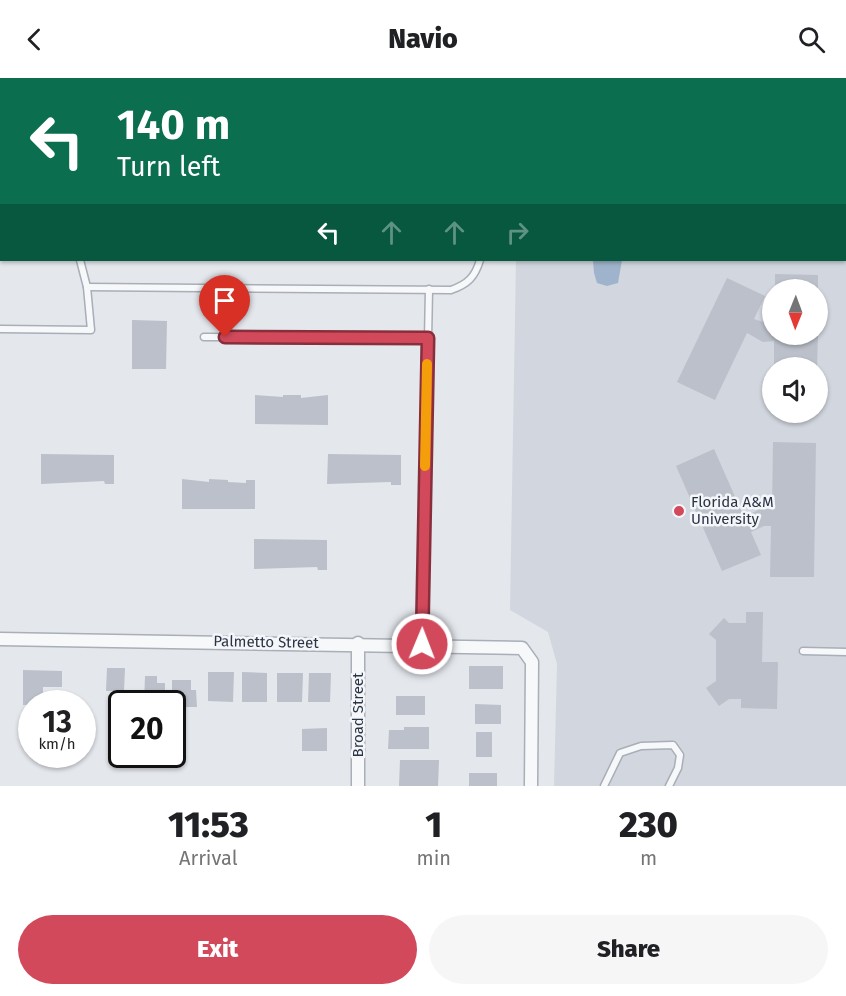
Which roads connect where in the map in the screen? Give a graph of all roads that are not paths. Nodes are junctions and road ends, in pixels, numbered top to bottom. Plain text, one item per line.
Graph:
1 (80, 261) edge
2 (480, 261) edge
3 (87, 287) junction
4 (429, 289) junction
5 (0, 329) edge
6 (204, 337) dead end
7 (428, 338) junction
8 (0, 639) edge
9 (358, 643) junction
10 (422, 644) junction
11 (803, 651) dead end
12 (846, 652) edge
13 (358, 786) edge
14 (531, 786) edge
15 (604, 786) edge
16 (669, 786) edge

1 - 3 lane
2 - 4 lane
3 - 4 lane
3 - 5 lane
4 - 7 lane
6 - 7 lane
7 - 10 lane
8 - 9 street, Palmetto Street
9 - 10 street, Palmetto Street
9 - 13 street, Broad Street
10 - 14 street, Palmetto Street
11 - 12 lane
15 - 16 lane

